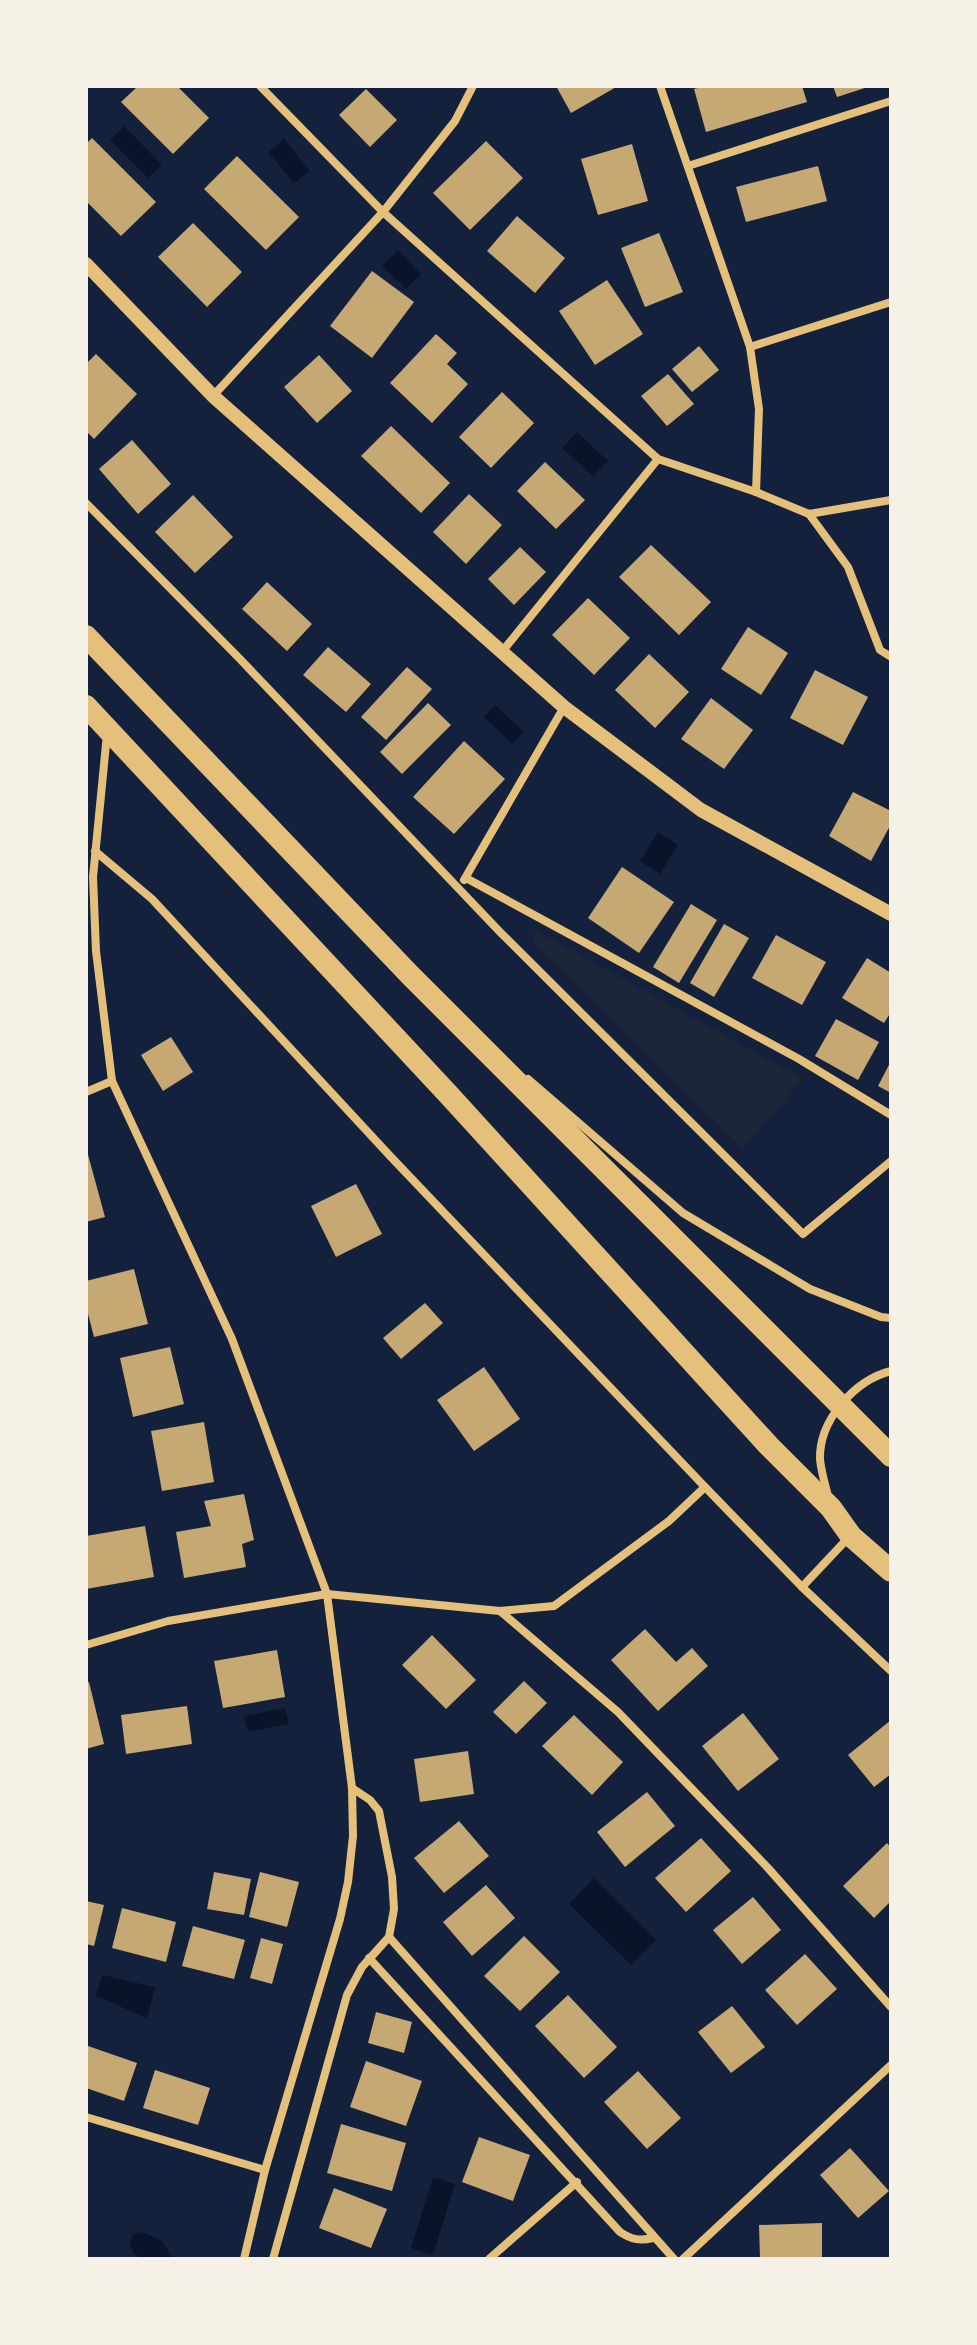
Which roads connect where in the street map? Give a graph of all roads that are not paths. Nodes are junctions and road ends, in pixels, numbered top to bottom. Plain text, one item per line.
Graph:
1 (260, 86) edge
2 (473, 86) edge
3 (660, 86) edge
4 (891, 101) edge
5 (688, 166) junction
6 (383, 212) junction
7 (86, 264) edge
8 (891, 302) edge
9 (750, 347) junction
10 (213, 396) junction
11 (658, 459) junction
12 (756, 492) junction
13 (891, 500) edge
14 (86, 503) edge
15 (809, 514) junction
16 (86, 636) edge
17 (501, 653) junction
18 (891, 657) edge
19 (86, 706) edge
20 (564, 707) junction
21 (108, 729) junction
22 (95, 851) junction
23 (466, 878) junction
24 (458, 887) junction
25 (891, 914) edge
26 (410, 975) junction
27 (112, 1081) junction
28 (86, 1092) edge
29 (891, 1115) edge
30 (891, 1161) edge
31 (891, 1318) edge
32 (891, 1371) edge
33 (841, 1404) junction
34 (891, 1456) edge
35 (705, 1487) junction
36 (831, 1508) junction
37 (851, 1536) junction
38 (882, 1555) edge
39 (891, 1571) edge
40 (802, 1587) junction
41 (327, 1594) junction
42 (500, 1611) junction
43 (86, 1645) edge
44 (891, 1671) edge
45 (352, 1788) junction
46 (389, 1937) junction
47 (369, 1958) junction
48 (891, 2007) edge
49 (891, 2065) edge
50 (86, 2117) edge
51 (265, 2170) junction
52 (577, 2182) junction
53 (653, 2238) junction
54 (244, 2259) edge
55 (273, 2259) edge
56 (489, 2259) edge
57 (674, 2259) edge
58 (683, 2259) edge

1 - 6 street
2 - 6 street
3 - 5 street
4 - 5 street
5 - 9 street
6 - 10 street
6 - 11 street
7 - 10 street
8 - 9 street
9 - 12 street
10 - 17 street
11 - 12 street
11 - 17 street
12 - 15 street
13 - 15 street
14 - 24 street
15 - 18 street
16 - 26 highway
17 - 20 street
19 - 21 highway
20 - 23 street
20 - 25 street
21 - 22 street
21 - 36 highway
22 - 27 street
22 - 35 street
23 - 24 street
23 - 29 street
24 - 30 street
26 - 31 street
26 - 33 highway
27 - 28 street
27 - 41 street
32 - 33 street
33 - 34 highway
33 - 36 street
35 - 40 street
35 - 42 street
36 - 37 highway
37 - 38 highway
37 - 40 street
38 - 39 highway
40 - 44 street
41 - 42 street
41 - 43 street
41 - 45 street
42 - 48 street
45 - 46 street
45 - 51 street
46 - 47 street
46 - 53 street
47 - 52 street
47 - 55 street
49 - 58 street
50 - 51 street
51 - 54 street
52 - 53 street
52 - 56 street
53 - 57 street

